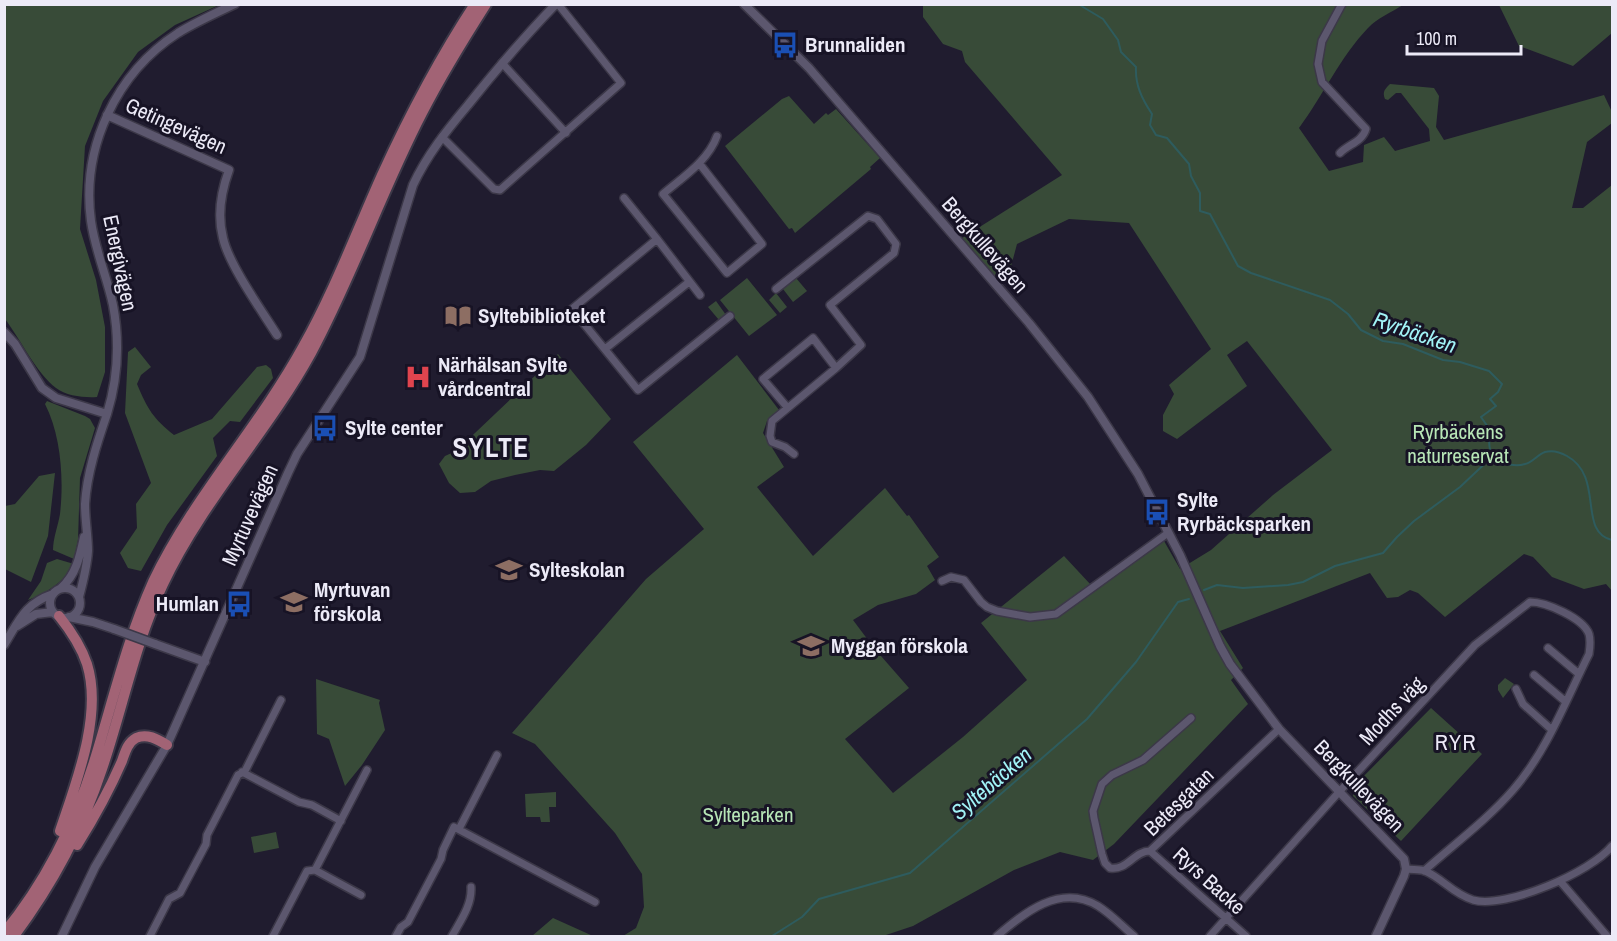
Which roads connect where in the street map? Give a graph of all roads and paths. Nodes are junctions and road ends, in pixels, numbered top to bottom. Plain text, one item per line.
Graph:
1 (235, 4) edge
2 (475, 4) edge
3 (486, 4) edge
4 (557, 4) edge
5 (744, 4) edge
6 (1342, 4) edge
7 (502, 63) junction
8 (107, 115) junction
9 (566, 134) junction
10 (717, 136) dead end
11 (442, 137) junction
12 (1340, 153) dead end
13 (699, 164) junction
14 (624, 198) dead end
15 (657, 239) junction
16 (689, 282) junction
17 (776, 289) dead end
18 (700, 295) dead end
19 (730, 316) dead end
20 (4, 332) edge
21 (277, 335) dead end
22 (605, 350) junction
23 (836, 368) junction
24 (787, 408) junction
25 (107, 414) junction
26 (794, 454) dead end
27 (85, 528) junction
28 (1168, 532) junction
29 (942, 581) dead end
30 (61, 588) junction
31 (53, 594) junction
32 (79, 601) junction
33 (60, 615) junction
34 (93, 622) junction
35 (15, 628) junction
36 (4, 645) edge
37 (1548, 648) dead end
38 (205, 662) junction
39 (1579, 674) junction
40 (1534, 675) dead end
41 (1516, 689) dead end
42 (281, 700) dead end
43 (1566, 702) junction
44 (1191, 718) dead end
45 (1279, 729) junction
46 (1552, 730) junction
47 (167, 745) junction
48 (497, 755) dead end
49 (367, 770) dead end
50 (242, 772) junction
51 (1339, 792) junction
52 (341, 821) junction
53 (459, 830) junction
54 (1612, 846) edge
55 (1150, 851) junction
56 (1406, 869) junction
57 (315, 870) junction
58 (52, 871) junction
59 (1424, 871) junction
60 (1560, 881) junction
61 (471, 887) dead end
62 (361, 895) dead end
63 (594, 902) dead end
64 (1226, 918) junction
65 (4, 933) edge
66 (14, 936) edge
67 (62, 936) edge
68 (150, 936) edge
69 (273, 936) edge
70 (396, 936) edge
71 (452, 936) edge
72 (997, 936) edge
73 (1134, 936) edge
74 (1210, 936) edge
75 (1246, 936) edge
76 (1376, 936) edge
77 (1606, 936) edge

1 - 8 street, Energivägen
2 - 58 highway
3 - 58 highway
4 - 7 street, Myrtuvevägen
4 - 9 street, Myrtuvevägen
5 - 28 street, Bergkullevägen
6 - 12 street
7 - 9 street
7 - 11 street, Myrtuvevägen
8 - 21 street, Getingevägen
8 - 25 street, Energivägen
9 - 11 street, Myrtuvevägen
10 - 13 street
11 - 38 street, Myrtuvevägen
13 - 13 street
14 - 15 street
15 - 16 street
15 - 22 street
16 - 18 street
16 - 22 street
17 - 23 street
19 - 22 street
20 - 25 street
23 - 24 street
23 - 24 street
24 - 26 street
25 - 27 street, Energivägen
27 - 30 street
27 - 32 street
28 - 29 street
28 - 45 street, Bergkullevägen
30 - 31 street
30 - 32 street
31 - 33 street
31 - 35 street
32 - 33 street
32 - 34 street
33 - 34 street
33 - 35 street
33 - 58 highway
34 - 38 street, bridge
35 - 36 street
37 - 39 street
38 - 47 street, Myrtuvevägen
39 - 43 street
39 - 51 street, Modhs väg
40 - 43 street
41 - 46 street
42 - 50 street
43 - 46 street
44 - 55 street, Betesgatan
45 - 51 street, Bergkullevägen
45 - 55 street, Betesgatan
46 - 59 street
47 - 58 highway
47 - 67 street, Myrtuvevägen
48 - 53 street
49 - 52 street
50 - 52 street
50 - 68 street
51 - 56 street, Bergkullevägen
51 - 64 street, Modhs väg
52 - 57 street
53 - 63 street
53 - 70 street
54 - 60 street
55 - 64 street, Ryrs Backe
56 - 59 street
56 - 76 street
57 - 62 street
57 - 69 street
58 - 65 highway
58 - 66 highway
59 - 60 street
60 - 77 street
61 - 71 street
64 - 74 street, Modhs väg
64 - 75 street, Ryrs Backe
72 - 73 street

